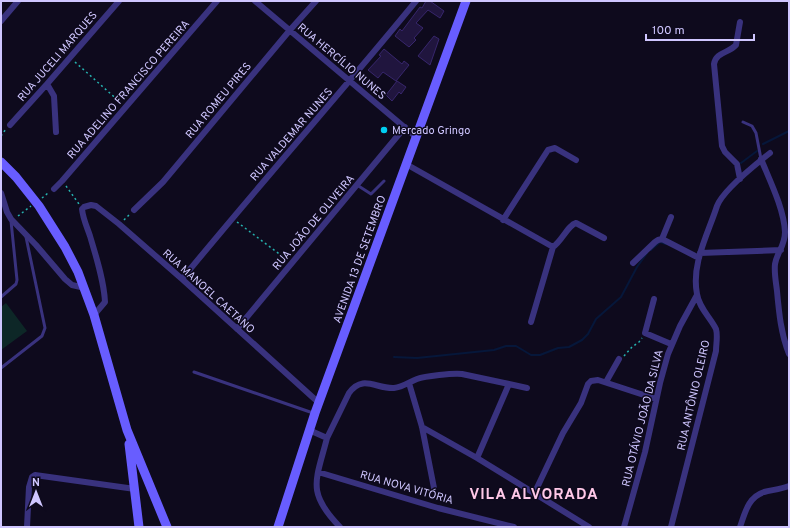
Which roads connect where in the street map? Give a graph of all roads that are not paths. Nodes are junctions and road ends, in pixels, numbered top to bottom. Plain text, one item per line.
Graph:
1 (18, 1) edge
2 (119, 1) edge
3 (216, 1) edge
4 (255, 1) edge
5 (316, 1) edge
6 (416, 1) edge
7 (466, 1) edge
8 (1, 20) edge
9 (740, 22) dead end
10 (290, 30) junction
11 (350, 81) junction
12 (47, 84) junction
13 (743, 122) dead end
14 (10, 125) dead end
15 (404, 127) junction
16 (56, 132) dead end
17 (416, 137) junction
18 (770, 153) dead end
19 (761, 159) junction
20 (576, 160) dead end
21 (1, 162) edge
22 (406, 164) junction
23 (740, 179) junction
24 (384, 181) dead end
25 (357, 185) junction
26 (54, 189) dead end
27 (1, 193) edge
28 (134, 210) road end
29 (670, 217) dead end
30 (11, 219) junction
31 (503, 220) junction
32 (26, 235) junction
33 (604, 238) dead end
34 (662, 239) junction
35 (553, 248) junction
36 (781, 250) junction
37 (700, 255) junction
38 (633, 263) dead end
39 (182, 279) junction
40 (84, 288) junction
41 (697, 295) junction
42 (1, 297) edge
43 (654, 299) dead end
44 (94, 315) junction
45 (531, 322) dead end
46 (237, 329) junction
47 (671, 344) junction
48 (789, 354) edge
49 (619, 359) road end
50 (1, 368) edge
51 (194, 372) dead end
52 (606, 382) junction
53 (410, 383) junction
54 (509, 384) junction
55 (527, 388) dead end
56 (656, 399) junction
57 (319, 403) junction
58 (315, 413) junction
59 (422, 427) junction
60 (127, 430) junction
61 (309, 430) junction
62 (327, 438) junction
63 (477, 458) junction
64 (318, 472) junction
65 (789, 486) edge
66 (434, 488) road end
67 (135, 489) junction
68 (534, 494) junction
69 (577, 520) junction
70 (27, 527) edge
71 (140, 527) edge
72 (167, 527) edge
73 (278, 527) edge
74 (340, 527) edge
75 (514, 527) edge
76 (574, 527) edge
77 (588, 527) edge
78 (624, 527) edge
79 (671, 527) edge
80 (740, 527) edge

1 - 8 street
2 - 12 street, RUA JUCELI MARQUES
3 - 26 street, RUA ADELINO FRANCISCO PEREIRA
4 - 10 street, RUA HERCÍLIO NUNES
5 - 10 street, RUA ROMEU PIRES
6 - 11 street, RUA VALDEMAR NUNES
7 - 17 main road, AVENIDA 13 DE SETEMBRO
9 - 23 street
10 - 11 street, RUA HERCÍLIO NUNES
10 - 28 street, RUA ROMEU PIRES
11 - 15 street, RUA HERCÍLIO NUNES
11 - 39 street, RUA VALDEMAR NUNES
12 - 14 street, RUA JUCELI MARQUES
12 - 16 street
13 - 19 lane
15 - 17 street, RUA HERCÍLIO NUNES
15 - 25 street, RUA JOÃO DE OLIVEIRA
17 - 22 main road, AVENIDA 13 DE SETEMBRO
18 - 19 street, RUA ANTÔNIO OLEIRO
19 - 23 street, RUA ANTÔNIO OLEIRO
19 - 36 street
20 - 31 street
21 - 40 main road
22 - 31 street
22 - 57 main road, AVENIDA 13 DE SETEMBRO
23 - 37 street, RUA ANTÔNIO OLEIRO
24 - 25 lane
25 - 46 street, RUA JOÃO DE OLIVEIRA
27 - 30 street
29 - 34 street
30 - 32 street
30 - 42 lane
31 - 35 street
32 - 40 street
32 - 50 lane
33 - 35 street
34 - 37 street
34 - 38 street
35 - 45 street
36 - 37 street
36 - 48 street
37 - 41 street, RUA ANTÔNIO OLEIRO
39 - 44 street, RUA MANOEL CAETANO
39 - 46 street, RUA MANOEL CAETANO
40 - 44 main road
41 - 47 street, RUA OTÁVIO JOÃO DA SILVA
41 - 79 street, RUA ANTÔNIO OLEIRO
43 - 47 street
44 - 60 main road
46 - 57 street, RUA MANOEL CAETANO
47 - 56 street, RUA OTÁVIO JOÃO DA SILVA
49 - 52 street
51 - 58 lane
52 - 56 street
52 - 68 street
53 - 54 street
53 - 59 street
53 - 62 street
54 - 55 street
54 - 63 street
56 - 78 street, RUA OTÁVIO JOÃO DA SILVA
57 - 58 main road, AVENIDA 13 DE SETEMBRO
58 - 61 main road, AVENIDA 13 DE SETEMBRO
59 - 63 street
59 - 66 street
60 - 67 main road
60 - 72 main road
61 - 62 street
61 - 73 main road, AVENIDA 13 DE SETEMBRO
62 - 64 street
63 - 68 street
64 - 74 street
64 - 75 street, RUA NOVA VITÓRIA
65 - 80 street
67 - 70 street
67 - 71 main road
68 - 69 street
69 - 76 street
69 - 77 street

